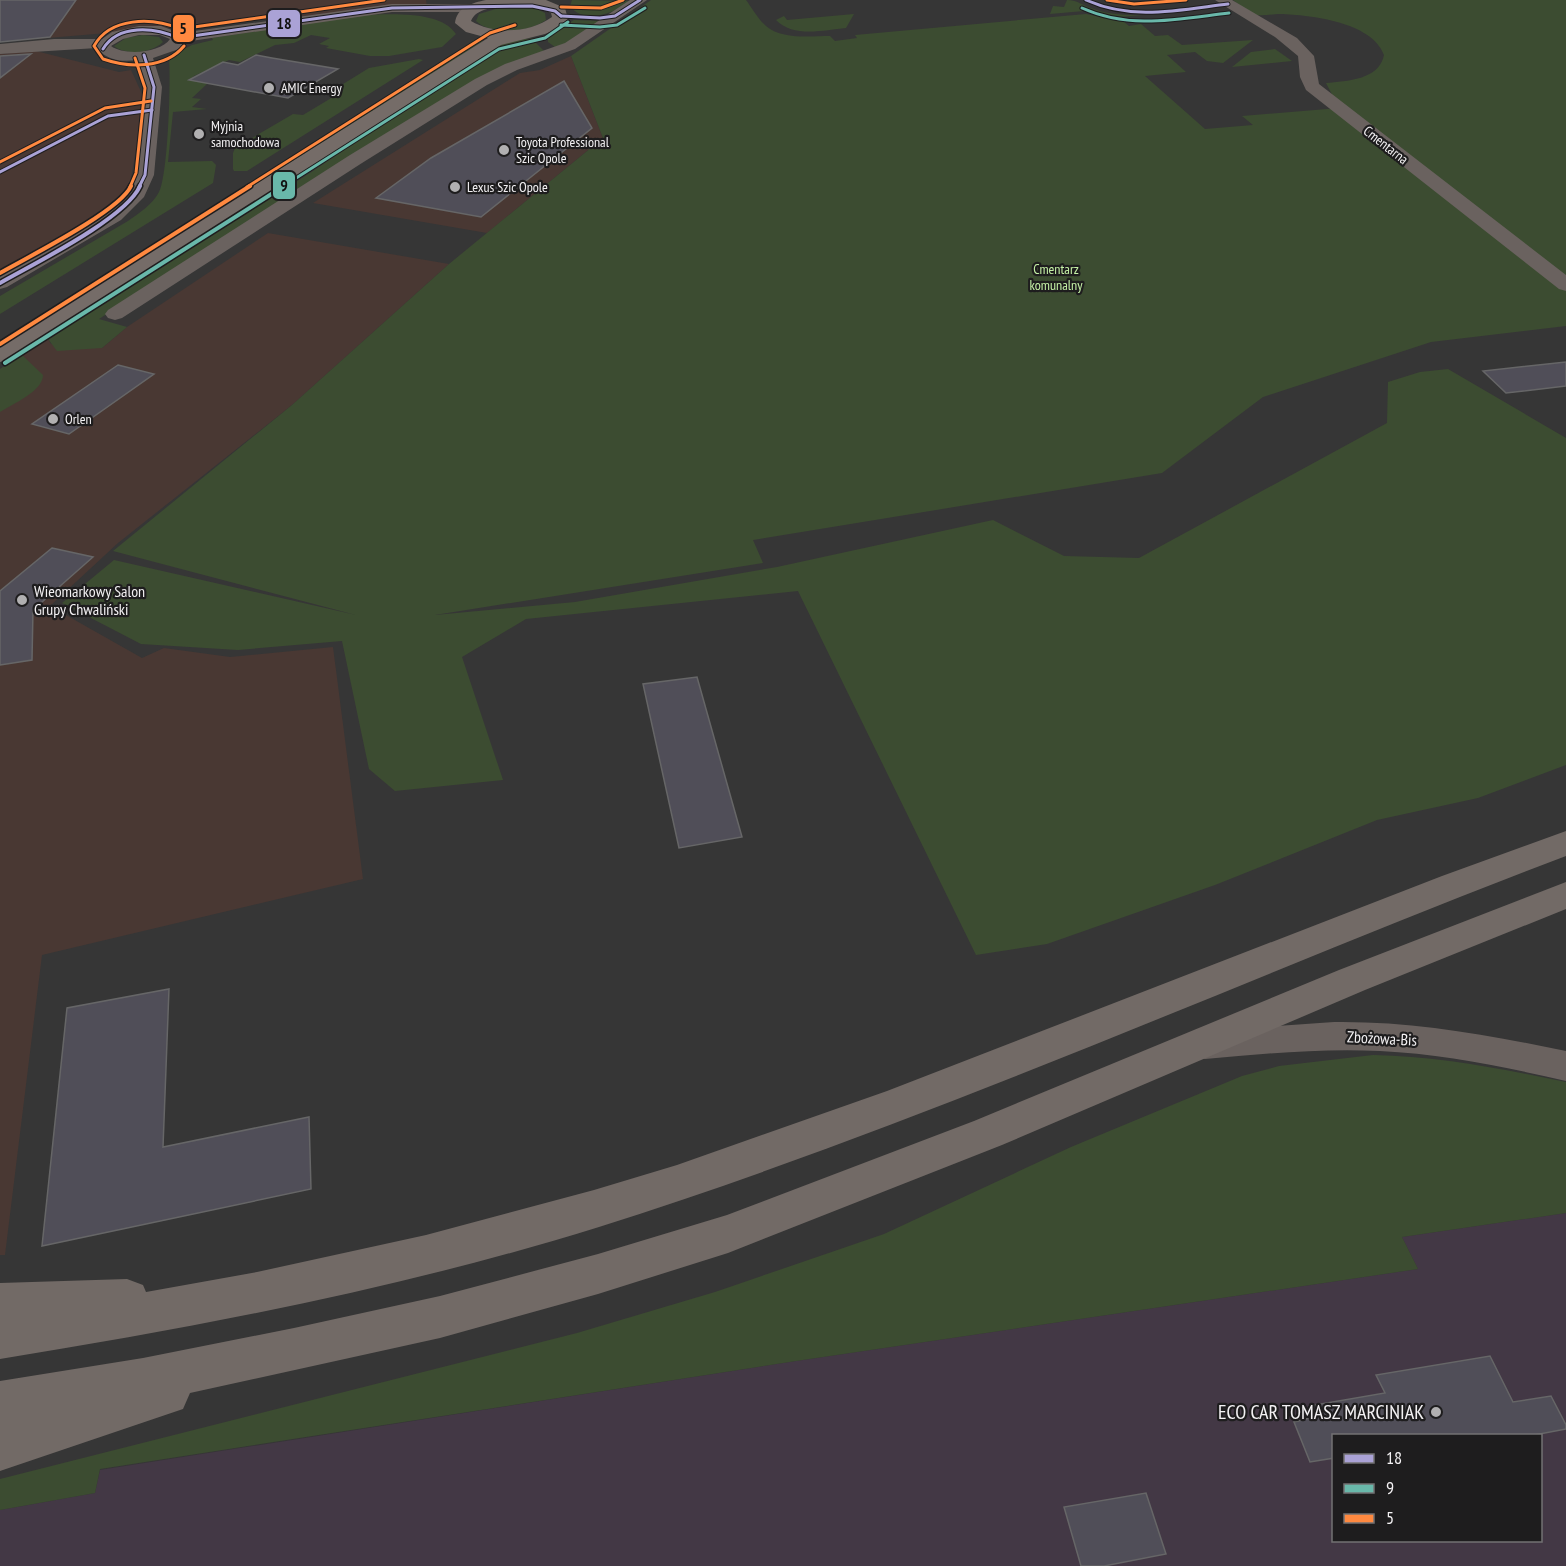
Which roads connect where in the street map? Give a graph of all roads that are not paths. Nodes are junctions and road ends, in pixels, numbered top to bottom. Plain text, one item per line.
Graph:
1 (640, 0) edge
2 (1222, 0) edge
3 (521, 1) edge
4 (477, 8) junction
5 (560, 8) edge
6 (375, 10) junction
7 (615, 16) junction
8 (468, 26) junction
9 (542, 30) junction
10 (518, 34) junction
11 (178, 38) junction
12 (105, 43) junction
13 (0, 49) edge
14 (552, 53) junction
15 (144, 55) junction
16 (0, 283) edge
17 (1566, 285) edge
18 (115, 314) dead end
19 (0, 329) edge
20 (0, 355) edge
21 (1566, 843) edge
22 (1566, 895) edge
23 (1196, 1046) junction
24 (1566, 1066) edge
25 (234, 1296) junction
26 (0, 1304) edge
27 (0, 1337) edge
28 (294, 1350) junction
29 (0, 1404) edge
30 (0, 1447) edge

1 - 7 street
2 - 17 street, Cmentarna
3 - 4 main road
3 - 5 main road
4 - 6 street
4 - 8 main road
5 - 7 street
5 - 9 main road
6 - 8 street
6 - 11 street
7 - 14 street
8 - 10 main road
8 - 19 main road
9 - 10 main road
9 - 14 street
10 - 20 main road
11 - 12 street
11 - 15 street
12 - 13 street
12 - 15 street
14 - 18 street
15 - 16 street
21 - 25 main road
22 - 23 main road
23 - 24 street, Zbożowa-Bis
23 - 28 main road
25 - 26 main road
25 - 27 main road
28 - 29 main road
28 - 30 main road

